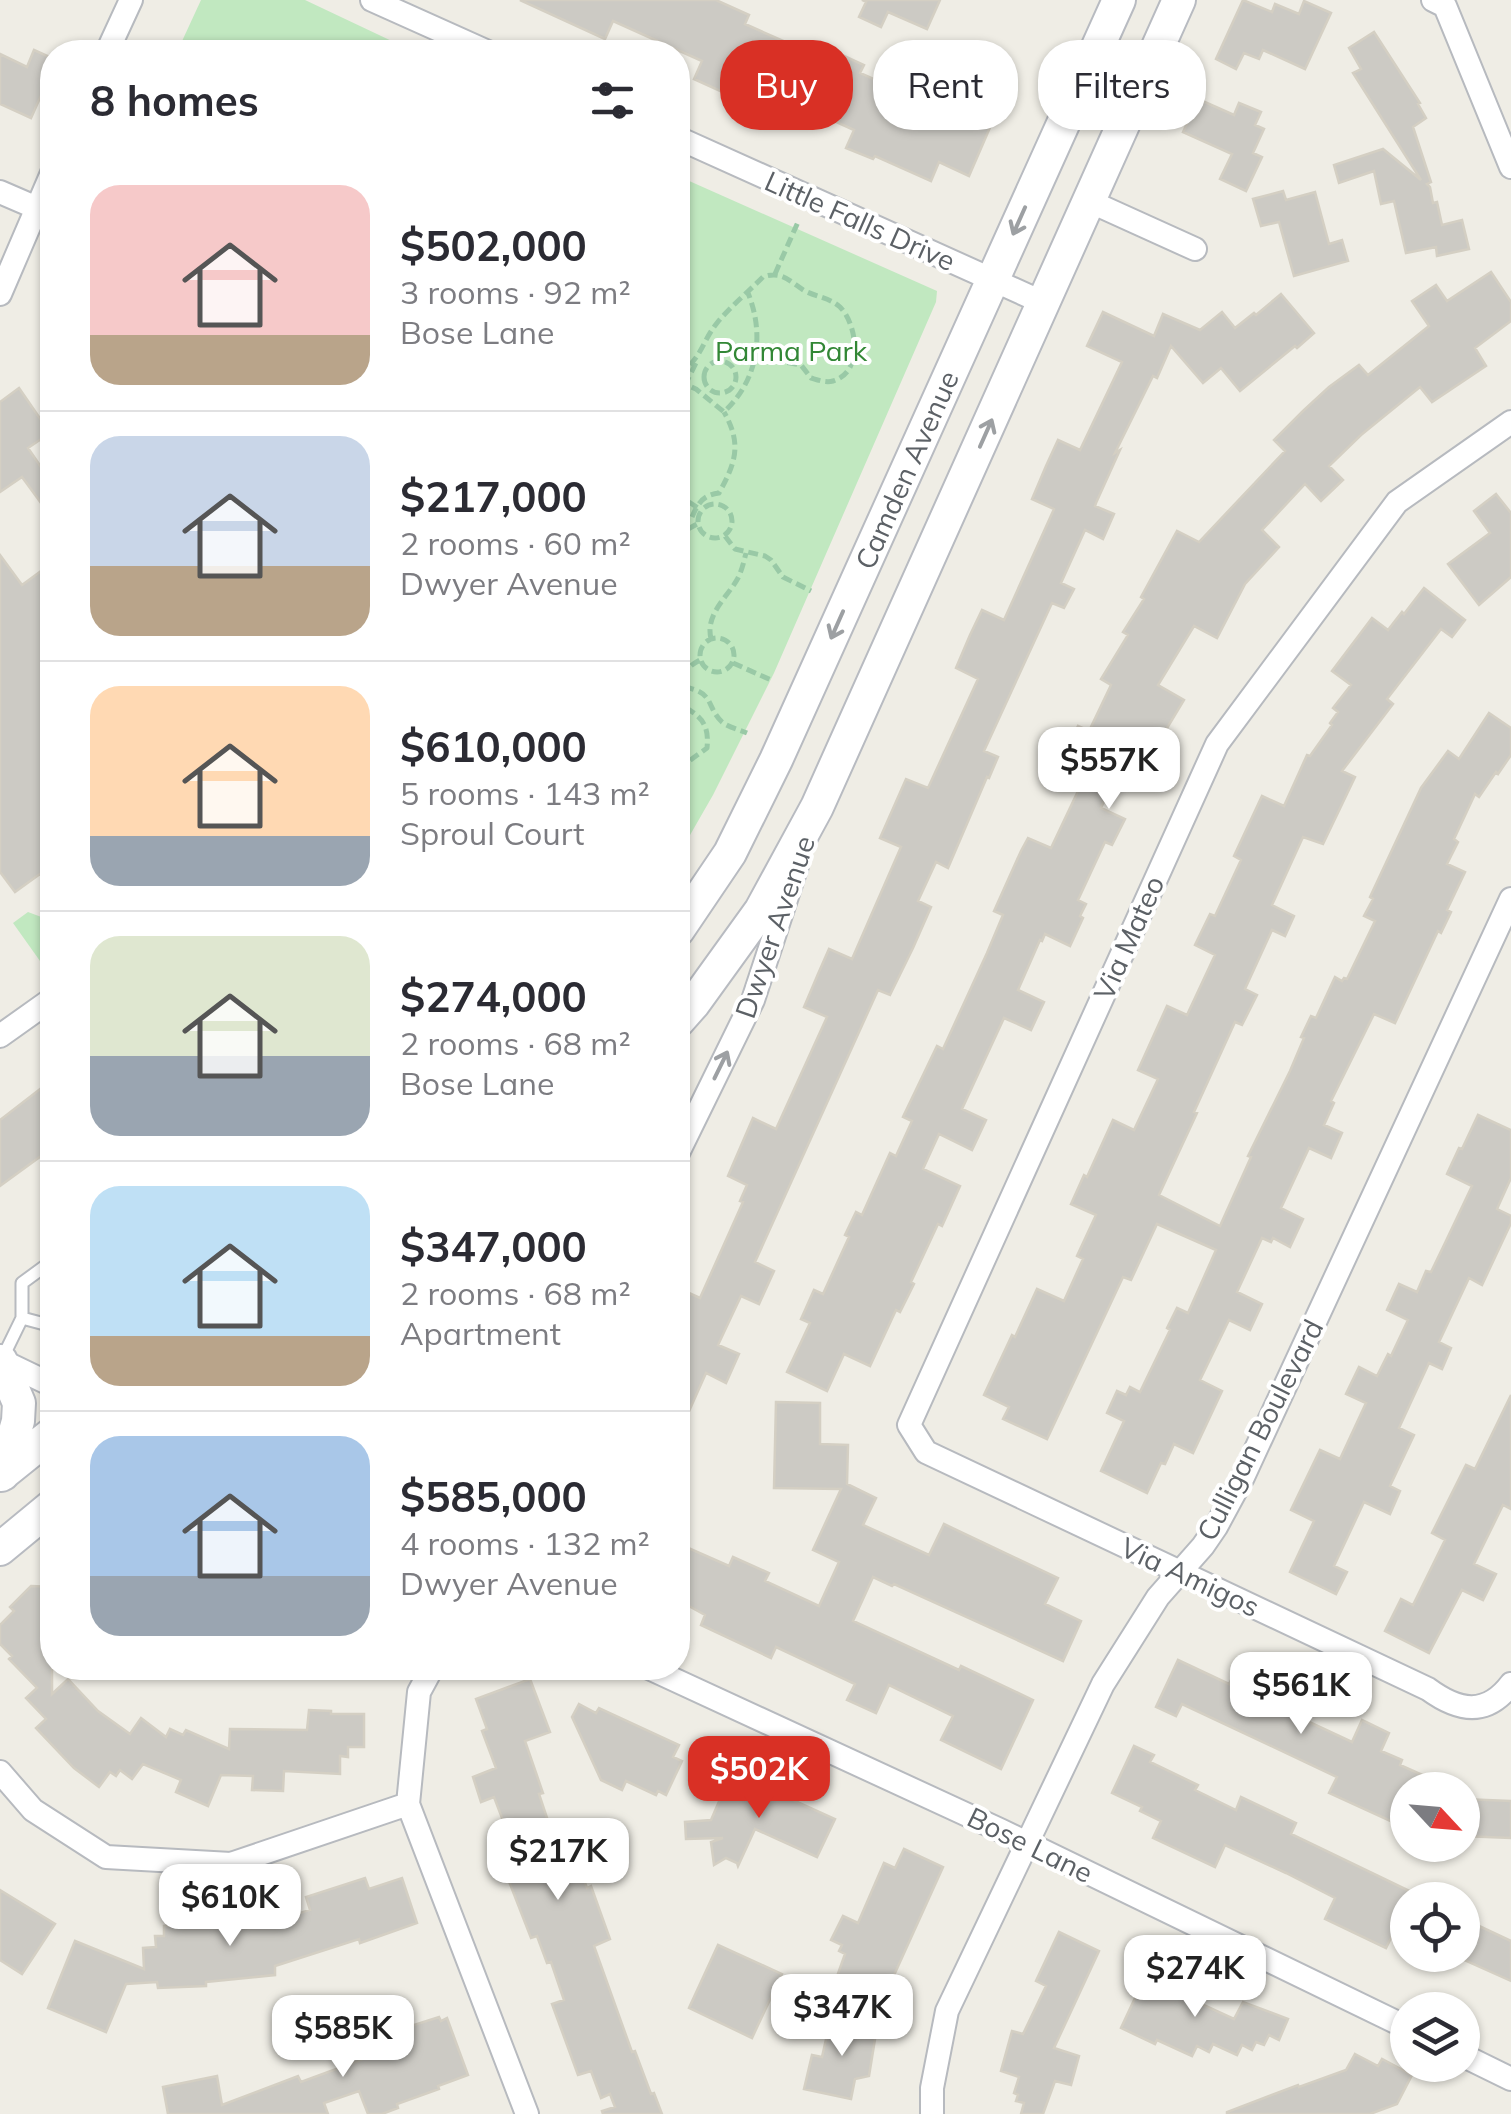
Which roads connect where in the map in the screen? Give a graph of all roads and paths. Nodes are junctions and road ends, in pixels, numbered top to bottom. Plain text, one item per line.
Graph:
1 (131, 0) edge
2 (372, 0) edge
3 (1119, 0) edge
4 (1433, 0) edge
5 (1170, 3) edge
6 (113, 40) edge
7 (461, 40) edge
8 (690, 143) edge
9 (1511, 167) edge
10 (0, 192) edge
11 (40, 199) edge
12 (1089, 202) junction
13 (36, 208) junction
14 (798, 222) dead end
15 (1195, 249) dead end
16 (775, 274) junction
17 (992, 280) junction
18 (748, 293) junction
19 (0, 294) edge
20 (1044, 303) junction
21 (700, 355) junction
22 (755, 357) junction
23 (714, 362) joint
24 (690, 366) edge
25 (690, 368) edge
26 (690, 386) edge
27 (724, 412) junction
28 (1511, 422) edge
29 (690, 503) edge
30 (699, 509) junction
31 (692, 517) dead end
32 (698, 523) junction
33 (690, 528) edge
34 (724, 536) junction
35 (746, 553) junction
36 (811, 590) dead end
37 (712, 639) junction
38 (700, 660) junction
39 (733, 662) junction
40 (690, 666) edge
41 (771, 680) dead end
42 (690, 690) edge
43 (690, 711) edge
44 (747, 733) dead end
45 (690, 761) edge
46 (816, 807) junction
47 (1511, 899) edge
48 (690, 912) edge
49 (40, 1008) edge
50 (690, 1008) edge
51 (0, 1036) edge
52 (690, 1128) edge
53 (40, 1270) edge
54 (22, 1318) junction
55 (40, 1323) edge
56 (0, 1360) edge
57 (40, 1379) edge
58 (909, 1425) joint
59 (40, 1444) edge
60 (2, 1475) edge
61 (40, 1516) edge
62 (0, 1549) edge
63 (1180, 1572) junction
64 (425, 1680) edge
65 (676, 1680) edge
66 (1511, 1684) edge
67 (0, 1772) edge
68 (408, 1804) junction
69 (1028, 1844) junction
70 (1390, 2019) edge
71 (1480, 2064) edge
72 (1511, 2079) edge
73 (527, 2114) edge
74 (932, 2114) edge

1 - 6 street
2 - 7 street
3 -> 17 main road, Camden Avenue
4 - 9 street
5 - 12 main road, Camden Avenue
8 - 17 street, Little Falls Drive
10 - 13 street
11 - 13 street
12 - 15 street
12 - 20 main road, Camden Avenue
13 - 19 street
14 - 16 path
16 - 18 path
16 - 22 path
17 - 20 street, Little Falls Drive
17 -> 48 main road, Camden Avenue
18 - 21 path
18 - 22 path
46 -> 20 main road, Camden Avenue
21 - 24 path
21 - 25 path
22 - 27 path
23 - 23 path
26 - 27 path
27 - 30 path
28 - 58 street, Via Mateo
29 - 30 path
30 - 31 path
30 - 32 path
30 - 34 path
32 - 33 path
32 - 34 path
34 - 35 path
35 - 36 path
35 - 37 path
37 - 38 path
37 - 39 path
38 - 39 path
38 - 40 path
39 - 41 path
42 - 44 path
43 - 45 path
46 - 50 main road, Camden Avenue
52 -> 46 street, Dwyer Avenue
47 - 63 street, Culligan Boulevard
49 - 51 street
53 - 54 lane
54 - 55 lane
54 - 56 lane
56 - 57 street
56 - 60 main road
58 - 63 street, Via Amigos
59 - 60 main road
61 - 62 main road
63 - 66 street, Via Amigos
63 - 69 street, Culligan Boulevard
64 - 68 street
65 - 69 street, Bose Lane
67 - 68 street
68 - 73 street
69 - 70 street, Bose Lane
69 - 74 street, Culligan Boulevard
71 - 72 street

